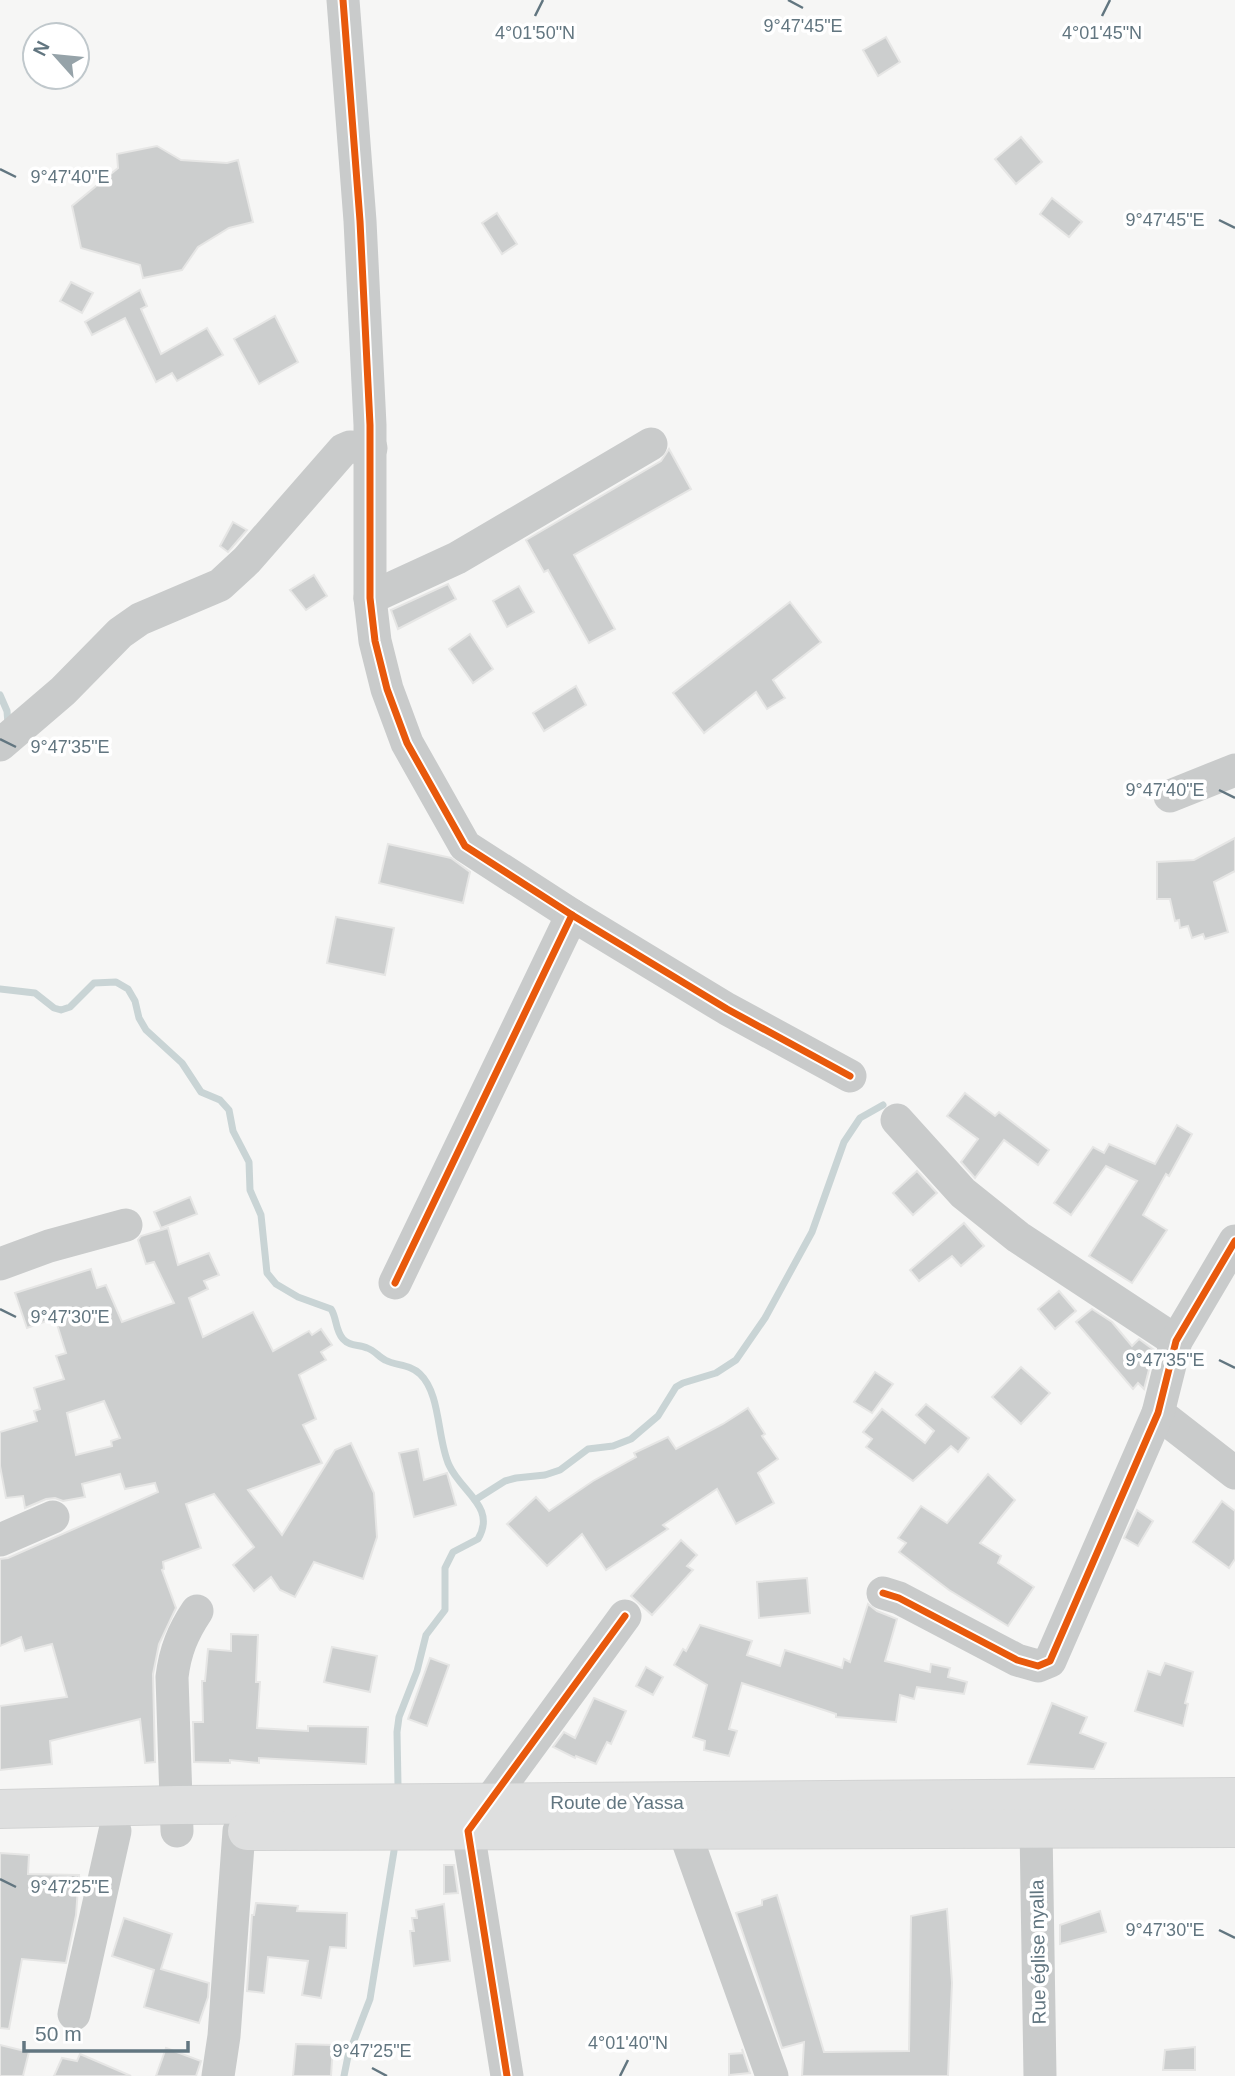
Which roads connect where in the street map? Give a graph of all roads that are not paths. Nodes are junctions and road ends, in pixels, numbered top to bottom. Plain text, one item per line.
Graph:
1 (343, 0) edge
2 (651, 444) dead end
3 (370, 448) junction
4 (370, 598) junction
5 (0, 745) edge
6 (1235, 770) edge
7 (1170, 796) dead end
8 (572, 915) junction
9 (850, 1076) dead end
10 (897, 1120) dead end
11 (126, 1225) dead end
12 (1235, 1241) edge
13 (0, 1264) edge
14 (395, 1283) dead end
15 (1176, 1341) junction
16 (1158, 1413) junction
17 (1235, 1472) edge
18 (53, 1517) dead end
19 (0, 1540) edge
20 (883, 1593) dead end
21 (197, 1611) dead end
22 (625, 1616) dead end
23 (1235, 1797) edge
24 (0, 1809) edge
25 (679, 1815) junction
26 (479, 1817) junction
27 (177, 1818) junction
28 (1036, 1828) junction
29 (1235, 1828) edge
30 (0, 1830) edge
31 (115, 1831) junction
32 (239, 1831) junction
33 (74, 2014) dead end
34 (218, 2076) edge
35 (507, 2076) edge
36 (772, 2076) edge
37 (1040, 2076) edge

1 - 3 street
2 - 4 street
3 - 4 street
3 - 5 street
4 - 8 street
6 - 7 street
8 - 9 street
8 - 14 street
10 - 15 street
11 - 13 street
12 - 15 street
15 - 16 street
16 - 17 street
16 - 20 street
18 - 19 street
21 - 27 street
22 - 26 street
23 - 25 main road, Route de Yassa
24 - 27 main road, Route de Yassa
25 - 26 main road, Route de Yassa
25 - 28 main road, Route de Yassa
25 - 36 street
26 - 27 main road, Route de Yassa
26 - 32 main road, Route de Yassa
26 - 35 street
27 - 31 main road, Route de Yassa
27 - 32 main road, Route de Yassa
28 - 29 main road, Route de Yassa
28 - 37 street, Rue église nyalla
30 - 31 main road, Route de Yassa
31 - 33 street
32 - 34 street

